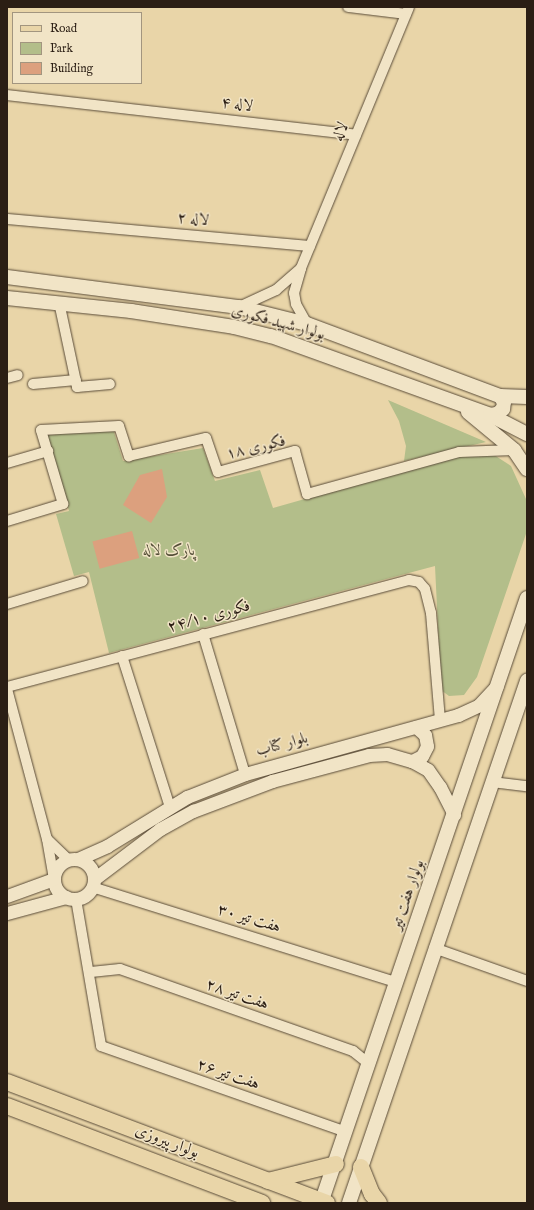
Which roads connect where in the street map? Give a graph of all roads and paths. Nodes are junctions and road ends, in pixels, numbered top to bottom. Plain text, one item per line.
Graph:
1 (348, 7) edge
2 (407, 10) edge
3 (7, 95) edge
4 (356, 135) junction
5 (7, 219) edge
6 (310, 246) junction
7 (301, 268) junction
8 (7, 277) edge
9 (7, 298) edge
10 (59, 302) junction
11 (239, 307) junction
12 (306, 324) junction
13 (18, 375) dead end
14 (7, 378) edge
15 (76, 383) junction
16 (33, 384) dead end
17 (110, 384) dead end
18 (500, 396) junction
19 (527, 398) edge
20 (453, 401) junction
21 (490, 415) junction
22 (527, 434) edge
23 (514, 450) junction
24 (48, 451) junction
25 (7, 463) edge
26 (527, 469) edge
27 (7, 521) edge
28 (83, 581) dead end
29 (527, 598) edge
30 (7, 604) edge
31 (202, 634) junction
32 (122, 656) junction
33 (500, 684) junction
34 (7, 688) edge
35 (526, 688) edge
36 (440, 720) junction
37 (416, 728) junction
38 (412, 761) junction
39 (245, 774) junction
40 (492, 782) junction
41 (527, 786) edge
42 (170, 808) junction
43 (454, 815) junction
44 (47, 839) junction
45 (74, 859) junction
46 (54, 879) junction
47 (93, 883) junction
48 (7, 896) edge
49 (71, 898) junction
50 (7, 913) edge
51 (434, 948) junction
52 (91, 972) junction
53 (527, 981) edge
54 (396, 982) junction
55 (368, 1063) junction
56 (7, 1082) edge
57 (7, 1106) edge
58 (346, 1132) junction
59 (336, 1164) junction
60 (361, 1167) junction
61 (268, 1181) junction
62 (323, 1202) edge
63 (262, 1203) edge
64 (349, 1203) edge
65 (379, 1203) edge

1 - 2 street
2 - 4 street, لاله
3 - 4 street, لاله ۴
4 - 6 street, لاله
5 - 6 street, لاله ۲
6 - 7 street, لاله
7 - 11 street, لاله
7 - 12 street, لاله
8 - 11 main road, بولوار شهید فکوری
9 - 10 main road, بولوار شهید فکوری
10 - 15 street
10 - 20 main road, بولوار شهید فکوری
11 - 12 main road, بولوار شهید فکوری
12 - 18 main road, بولوار شهید فکوری
13 - 14 street
15 - 16 street
15 - 17 street
18 - 19 main road, بولوار شهید فکوری
18 - 21 main road
20 - 21 main road, بولوار شهید فکوری
20 - 23 main road
21 - 22 main road, بولوار شهید فکوری
23 - 24 street, فکوری ١٨
23 - 26 main road
24 - 25 street
24 - 27 street
28 - 30 street
29 - 33 main road, بولوار هفت تیر
31 - 32 street, فکوری ۲۴/۱۰
31 - 36 street, فکوری ۲۴/۱۰
31 - 39 street
32 - 34 street, فکوری ۲۴/۱۰
32 - 42 street
33 - 36 street, بلوار کتاب
33 - 43 main road, بولوار هفت تیر
34 - 44 street
35 - 40 main road
36 - 37 street, بلوار کتاب
37 - 38 street
37 - 39 street, بلوار کتاب
38 - 43 street, بلوار کتاب
38 - 47 street, بلوار کتاب
39 - 42 street, بلوار کتاب
40 - 41 street
40 - 51 main road
42 - 45 street, بلوار کتاب
43 - 54 main road, بولوار هفت تیر
44 - 45 street
44 - 46 street
45 - 46 street
45 - 47 street
46 - 48 street
46 - 49 street
47 - 49 street
47 - 54 street, هفت تیر ۳۰
49 - 50 street
49 - 52 street
51 - 53 street
51 - 60 main road
52 - 55 street, هفت تیر ۲۸
52 - 58 street, هفت تیر ۲۶
54 - 55 main road, بولوار هفت تیر
55 - 58 main road, بولوار هفت تیر
56 - 61 main road, بولوار پیروزی
57 - 63 main road, بولوار پیروزی
58 - 59 main road, بولوار هفت تیر
59 - 61 main road
59 - 62 main road, بولوار هفت تیر
60 - 64 main road
60 - 65 main road
61 - 62 main road, بولوار پیروزی

